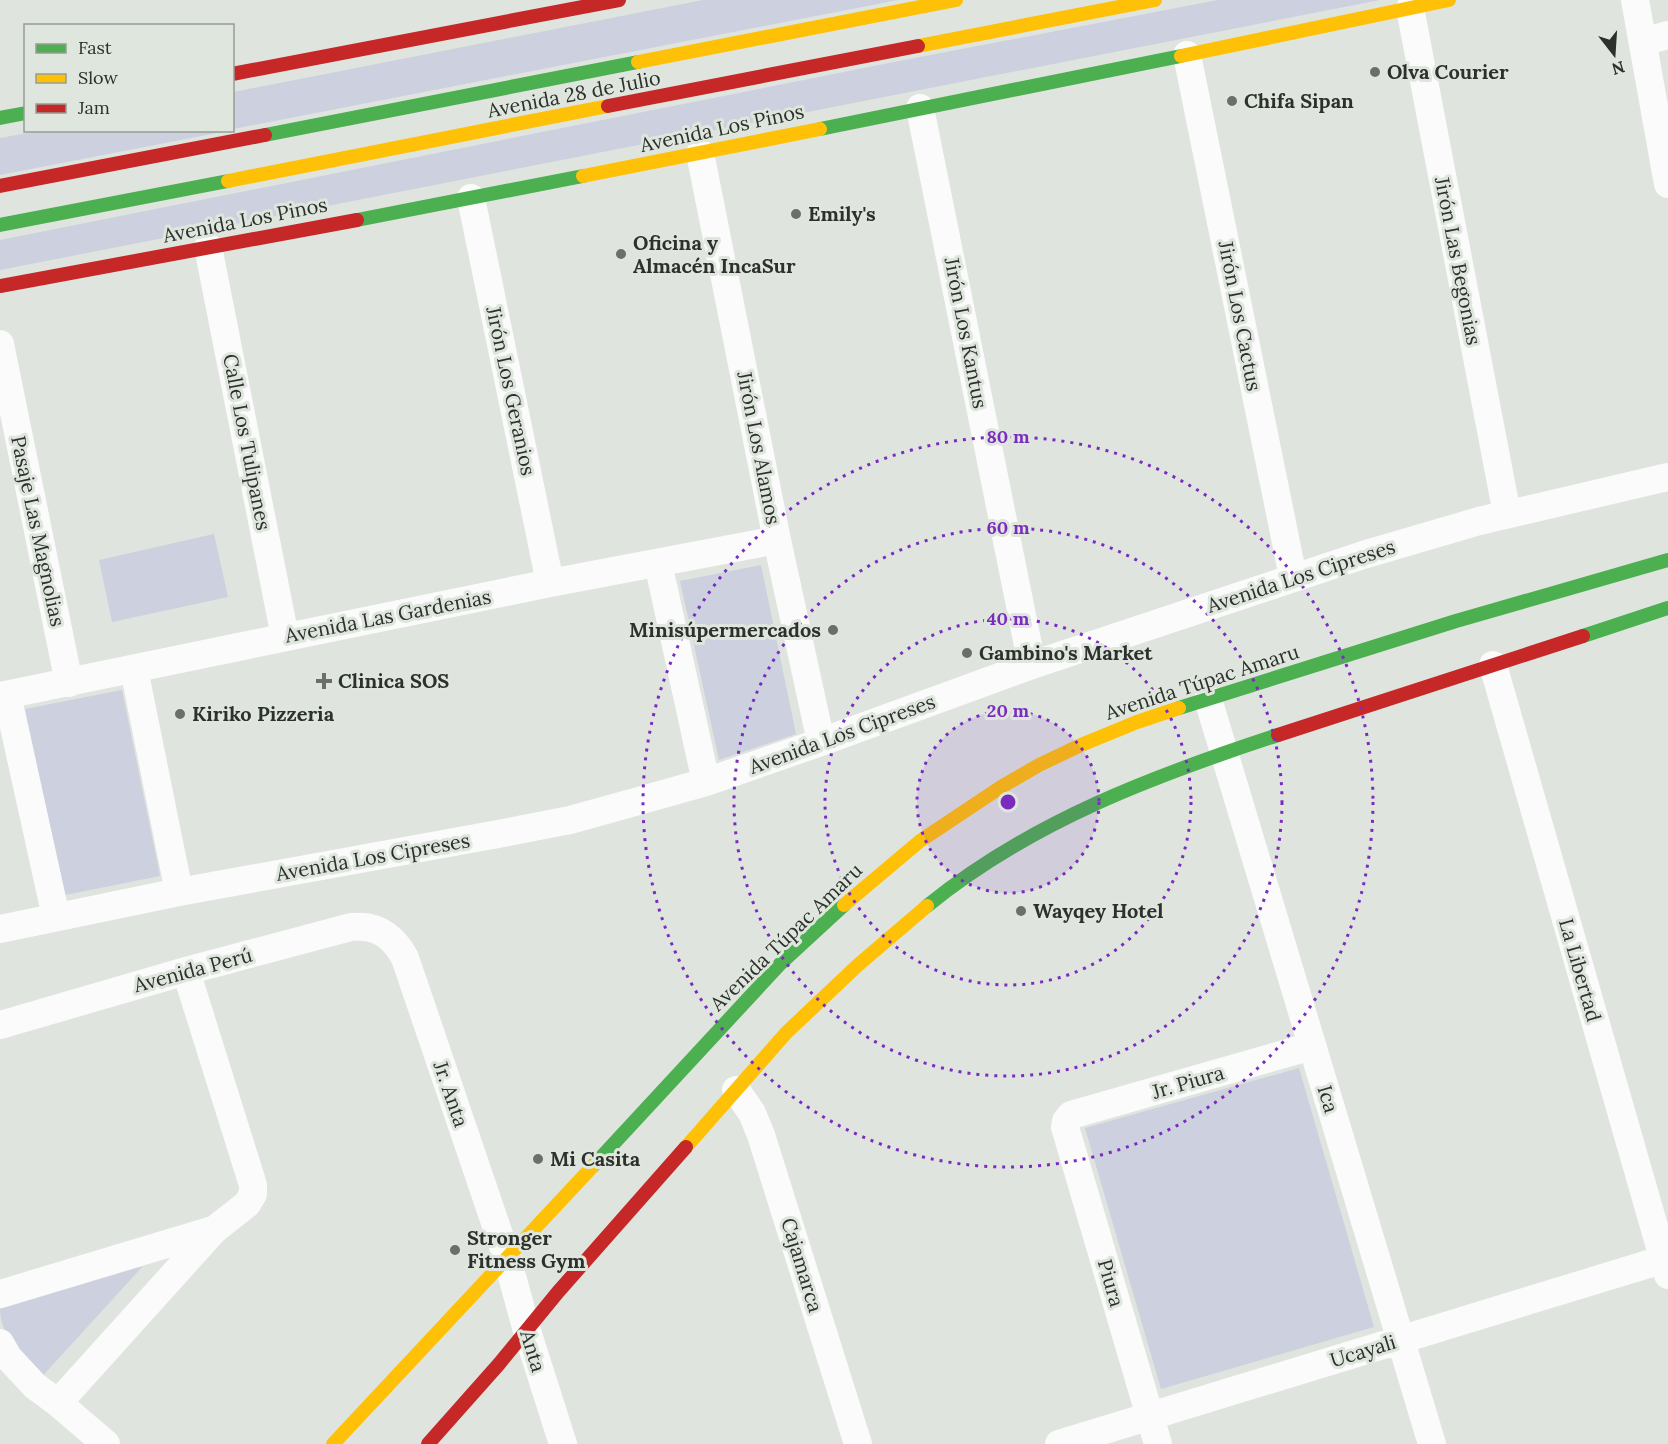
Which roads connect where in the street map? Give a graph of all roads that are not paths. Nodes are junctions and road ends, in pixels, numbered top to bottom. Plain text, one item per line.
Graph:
1 (619, 0) edge
2 (956, 0) edge
3 (1155, 0) edge
4 (1449, 0) edge
5 (1635, 0) edge
6 (1410, 8) junction
7 (1655, 39) edge
8 (1187, 55) junction
9 (234, 74) edge
10 (920, 108) junction
11 (24, 113) edge
12 (0, 118) edge
13 (700, 153) junction
14 (1668, 184) edge
15 (0, 186) edge
16 (471, 198) junction
17 (0, 225) edge
18 (208, 247) junction
19 (0, 286) edge
20 (0, 344) edge
21 (1668, 477) edge
22 (1507, 514) junction
23 (777, 540) junction
24 (1668, 560) edge
25 (658, 563) junction
26 (1293, 577) junction
27 (550, 583) junction
28 (1668, 608) edge
29 (285, 637) junction
30 (1032, 665) junction
31 (1493, 665) junction
32 (134, 669) junction
33 (69, 683) junction
34 (4, 696) edge
35 (1208, 699) junction
36 (821, 742) junction
37 (1224, 753) junction
38 (706, 782) junction
39 (180, 892) junction
40 (56, 917) junction
41 (0, 929) edge
42 (386, 935) joint
43 (186, 971) junction
44 (0, 1025) edge
45 (1312, 1046) junction
46 (736, 1090) junction
47 (1066, 1121) joint
48 (214, 1230) junction
49 (507, 1258) junction
50 (1667, 1264) edge
51 (0, 1294) edge
52 (527, 1331) junction
53 (1400, 1340) junction
54 (0, 1344) edge
55 (58, 1403) junction
56 (1150, 1416) junction
57 (106, 1444) edge
58 (333, 1444) edge
59 (428, 1444) edge
60 (563, 1444) edge
61 (858, 1444) edge
62 (1059, 1444) edge
63 (1158, 1444) edge
64 (1432, 1444) edge

1 - 9 main road
2 - 15 main road, Avenida 28 de Julio
3 - 17 main road, Avenida 28 de Julio
4 - 6 main road, Avenida Los Pinos
5 - 7 street
6 - 8 main road, Avenida Los Pinos
6 - 22 street, Jirón Las Begonias
7 - 14 street
8 - 10 main road, Avenida Los Pinos
8 - 26 street, Jirón Los Cactus
10 - 13 main road, Avenida Los Pinos
10 - 30 street, Jirón Los Kantus
11 - 12 main road
13 - 16 main road, Avenida Los Pinos
13 - 23 street, Jirón Los Alamos
16 - 18 main road, Avenida Los Pinos
16 - 27 street, Jirón Los Geranios
18 - 19 main road, Avenida Los Pinos
18 - 29 street, Calle Los Tulipanes
20 - 33 street, Pasaje Las Magnolias
21 - 22 street, Avenida Los Cipreses
22 - 26 street, Avenida Los Cipreses
23 - 25 street, Avenida Las Gardenias
23 - 36 street, Jirón Los Alamos
24 - 35 main road, Avenida Túpac Amaru
25 - 27 street, Avenida Las Gardenias
25 - 38 street
26 - 30 street, Avenida Los Cipreses
27 - 29 street, Avenida Las Gardenias
28 - 31 main road
29 - 32 street, Avenida Las Gardenias
30 - 36 street, Avenida Los Cipreses
31 - 37 main road
31 - 50 street, La Libertad
32 - 33 street, Avenida Las Gardenias
32 - 39 street
33 - 34 street, Avenida Las Gardenias
34 - 40 street
35 - 37 street, Ica
35 - 49 main road, Avenida Túpac Amaru
36 - 38 street, Avenida Los Cipreses
37 - 45 street, Ica
37 - 46 main road
38 - 39 street, Avenida Los Cipreses
39 - 40 street, Avenida Los Cipreses
40 - 41 street, Avenida Los Cipreses
42 - 43 street, Avenida Perú
42 - 49 street, Jr. Anta
43 - 44 street, Avenida Perú
43 - 48 street
45 - 47 street, Jr. Piura
45 - 53 street, Ica
46 - 52 main road
46 - 61 street, Cajamarca
47 - 56 street, Piura
48 - 51 street
48 - 55 street
49 - 52 street, Anta
49 - 58 main road, Avenida Túpac Amaru
50 - 53 street, Ucayali
52 - 59 main road
52 - 60 street, Anta
53 - 56 street, Ucayali
53 - 64 street, Ica
54 - 55 street
55 - 57 street
56 - 62 street, Ucayali
56 - 63 street, Piura

